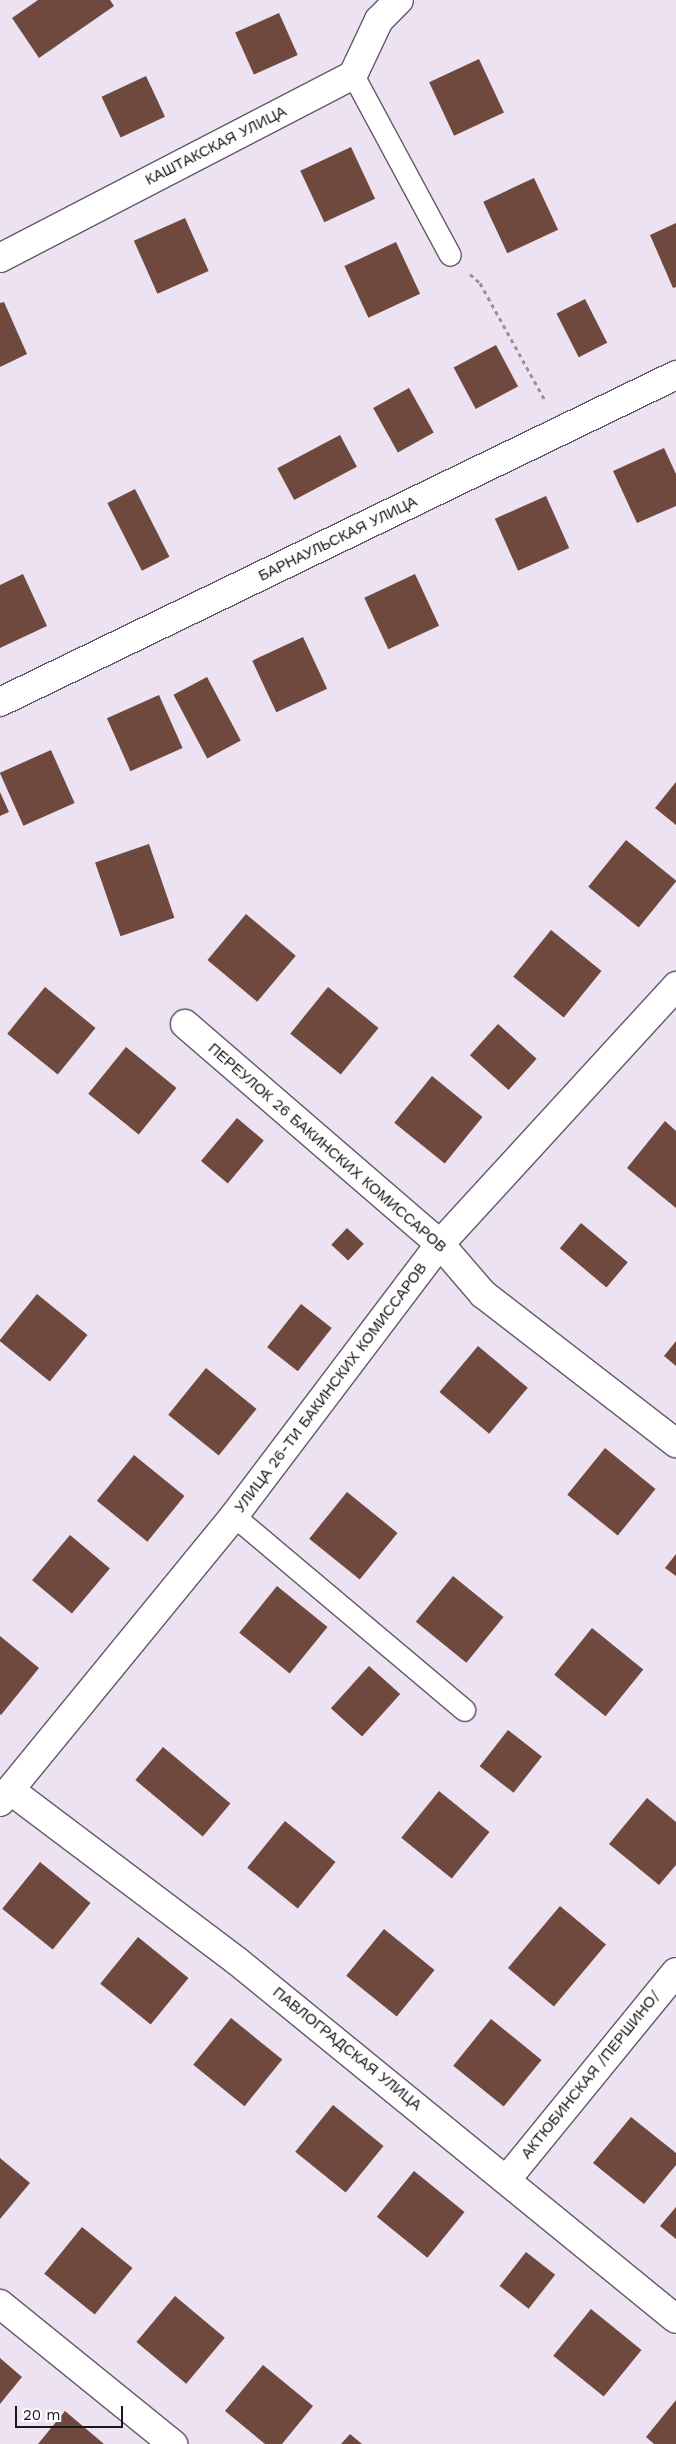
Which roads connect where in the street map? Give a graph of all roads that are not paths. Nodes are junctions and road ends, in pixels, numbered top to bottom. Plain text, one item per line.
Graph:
1 (399, 0) edge
2 (353, 75) junction
3 (450, 256) road end
4 (0, 258) edge
5 (676, 375) edge
6 (0, 702) edge
7 (676, 986) edge
8 (185, 1024) dead end
9 (440, 1244) junction
10 (676, 1443) edge
11 (234, 1516) junction
12 (464, 1710) dead end
13 (5, 1796) edge
14 (676, 1972) edge
15 (507, 2179) junction
16 (0, 2304) edge
17 (676, 2319) edge
18 (173, 2444) edge

1 - 2 street
2 - 3 lane
2 - 4 street, КАШТАКСКАЯ УЛИЦА
5 - 6 street, БАРНАУЛЬСКАЯ УЛИЦА
7 - 9 street, УЛИЦА 26-ТИ БАКИНСКИХ КОМИССАРОВ
8 - 9 street, ПЕРЕУЛОК 26 БАКИНСКИХ КОМИССАРОВ
9 - 10 street, ПЕРЕУЛОК 26 БАКИНСКИХ КОМИССАРОВ
9 - 11 street, УЛИЦА 26-ТИ БАКИНСКИХ КОМИССАРОВ
11 - 12 lane
11 - 13 street, УЛИЦА 26-ТИ БАКИНСКИХ КОМИССАРОВ
13 - 15 street, ПАВЛОГРАДСКАЯ УЛИЦА
14 - 15 street, АКТЮБИНСКАЯ /ПЕРШИНО/
15 - 17 street, ПАВЛОГРАДСКАЯ УЛИЦА
16 - 18 street

